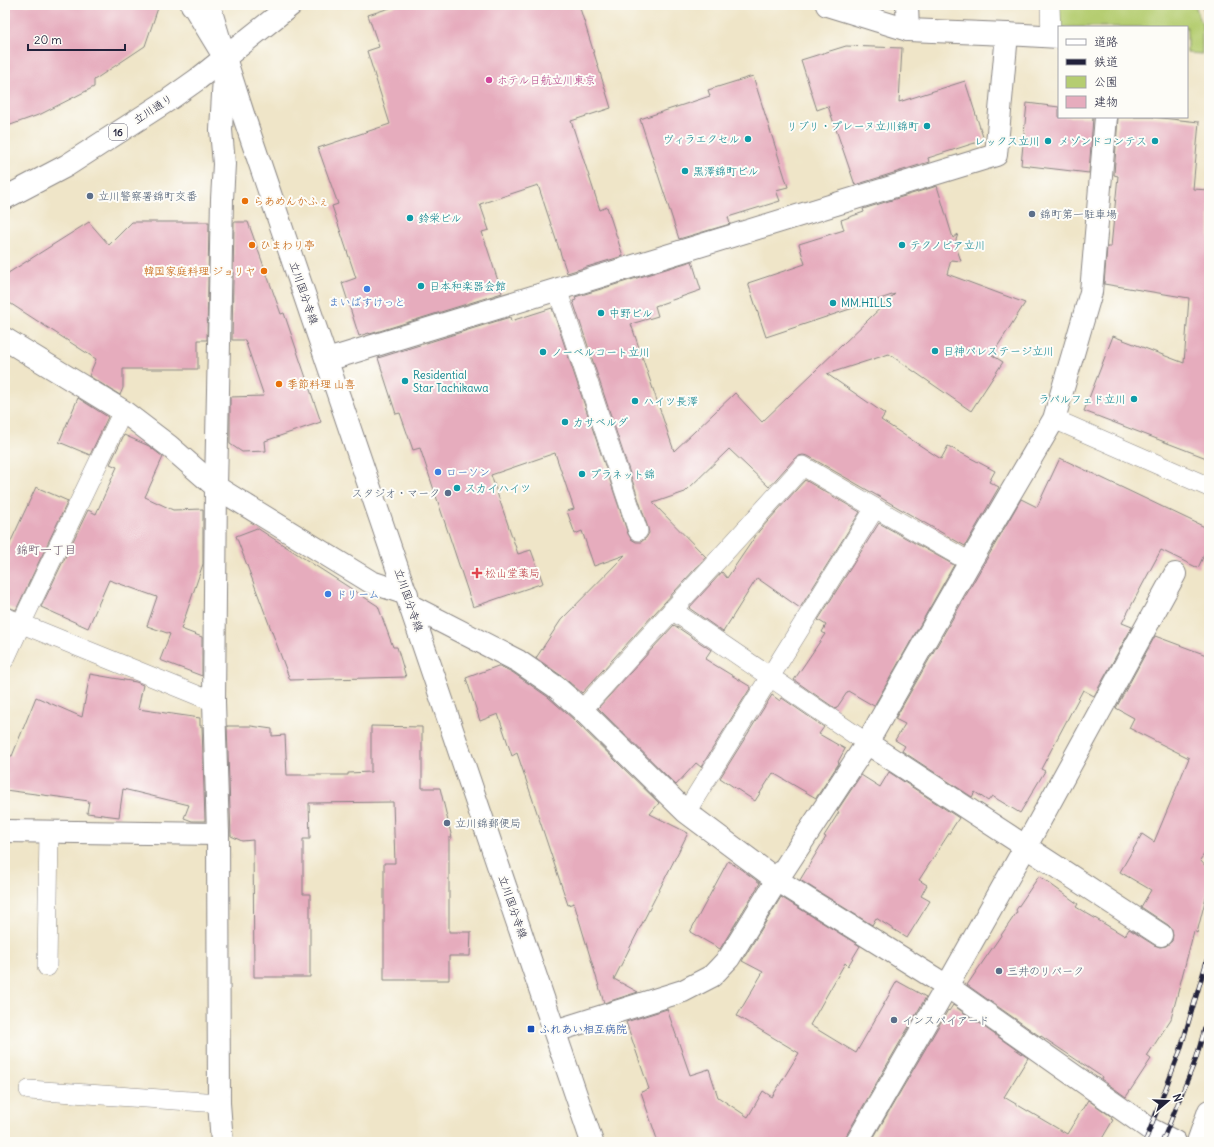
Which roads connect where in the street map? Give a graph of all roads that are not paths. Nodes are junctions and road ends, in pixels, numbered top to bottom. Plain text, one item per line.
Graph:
1 (192, 5) edge
2 (209, 5) edge
3 (291, 5) edge
4 (827, 5) edge
5 (908, 5) edge
6 (1050, 5) edge
7 (908, 30) junction
8 (1007, 34) junction
9 (1055, 37) edge
10 (225, 58) junction
11 (1106, 118) edge
12 (5, 198) edge
13 (557, 289) junction
14 (5, 339) edge
15 (327, 360) junction
16 (123, 411) junction
17 (1054, 419) junction
18 (1209, 486) edge
19 (216, 487) junction
20 (875, 508) junction
21 (638, 531) dead end
22 (970, 562) junction
23 (1175, 574) dead end
24 (409, 600) junction
25 (672, 610) junction
26 (13, 620) edge
27 (5, 659) edge
28 (770, 678) junction
29 (214, 702) junction
30 (582, 710) junction
31 (867, 743) junction
32 (686, 812) junction
33 (5, 831) edge
34 (49, 831) junction
35 (218, 834) junction
36 (1026, 846) junction
37 (777, 880) junction
38 (1161, 935) dead end
39 (47, 967) dead end
40 (947, 986) junction
41 (555, 1031) junction
42 (29, 1090) dead end
43 (219, 1103) junction
44 (1209, 1111) edge
45 (222, 1142) edge
46 (592, 1142) edge
47 (857, 1142) edge
48 (1175, 1142) edge
49 (1198, 1142) edge

1 - 10 street
2 - 10 street
3 - 10 street, 立川通り / 16
4 - 7 street
5 - 7 street
6 - 9 lane
7 - 8 street
8 - 9 street
8 - 13 street
10 - 12 street, 立川通り / 16
10 - 15 street, 立川国分寺線
10 - 19 street
11 - 17 street
13 - 15 street
13 - 21 lane
14 - 16 street
15 - 24 street, 立川国分寺線
16 - 19 street
16 - 26 lane
17 - 18 lane
17 - 22 street
19 - 24 street
19 - 29 street
20 - 22 lane
20 - 25 lane
20 - 28 lane
22 - 31 street
23 - 36 street
24 - 30 street
24 - 41 street, 立川国分寺線
25 - 28 lane
25 - 30 lane
26 - 27 lane
26 - 29 lane
28 - 31 lane
28 - 32 lane
29 - 35 street
30 - 32 street
31 - 36 street
31 - 37 street
32 - 37 street
33 - 34 street
34 - 35 street
34 - 39 lane
35 - 43 street
36 - 38 street
36 - 40 street
37 - 40 street
37 - 41 street
40 - 47 street
40 - 48 street
41 - 46 street, 立川国分寺線
42 - 43 lane
43 - 45 street
44 - 49 street

